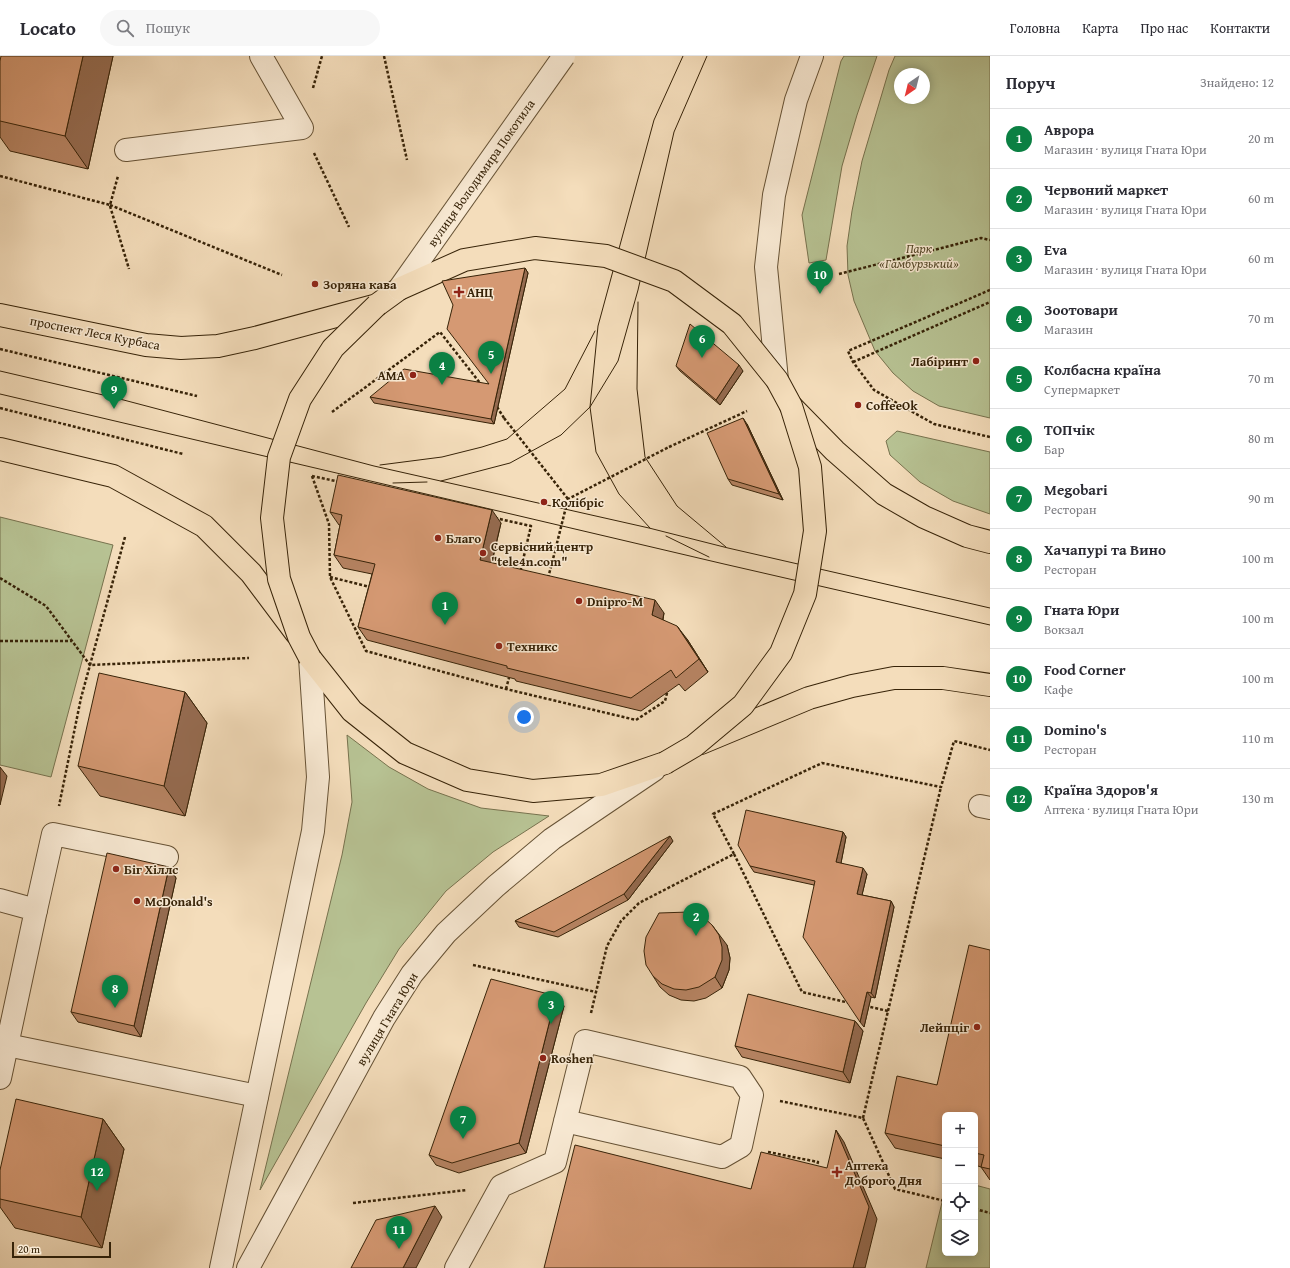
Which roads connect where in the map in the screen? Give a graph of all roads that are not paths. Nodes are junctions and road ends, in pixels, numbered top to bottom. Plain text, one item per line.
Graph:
1 (261, 56) edge
2 (564, 56) edge
3 (812, 56) edge
4 (126, 150) road end
5 (399, 289) junction
6 (377, 305) junction
7 (0, 315) edge
8 (776, 380) junction
9 (790, 406) junction
10 (0, 449) edge
11 (990, 542) edge
12 (299, 637) junction
13 (310, 658) junction
14 (987, 685) edge
15 (694, 746) junction
16 (665, 763) junction
17 (168, 857) dead end
18 (0, 900) edge
19 (36, 910) junction
20 (7, 1045) junction
21 (0, 1078) edge
22 (257, 1096) junction
23 (565, 1121) junction
24 (221, 1268) edge
25 (248, 1268) edge
26 (456, 1268) edge

1 - 4 street
2 - 5 street, вулиця Володимира Покотила, bridge
3 - 8 street
5 - 6 main road
5 - 8 main road, bridge
6 - 7 main road, проспект Леся Курбаса
6 - 12 main road, bridge
8 - 9 main road, bridge
9 - 11 main road
9 - 15 main road, bridge
10 - 12 main road
12 - 13 main road, bridge
13 - 16 main road
13 - 22 street
14 - 15 main road, bridge
15 - 16 main road, bridge
16 - 25 street, вулиця Гната Юри
17 - 19 street
18 - 19 street
19 - 20 street
20 - 21 street
20 - 22 street
22 - 24 street
23 - 23 street
23 - 26 street

